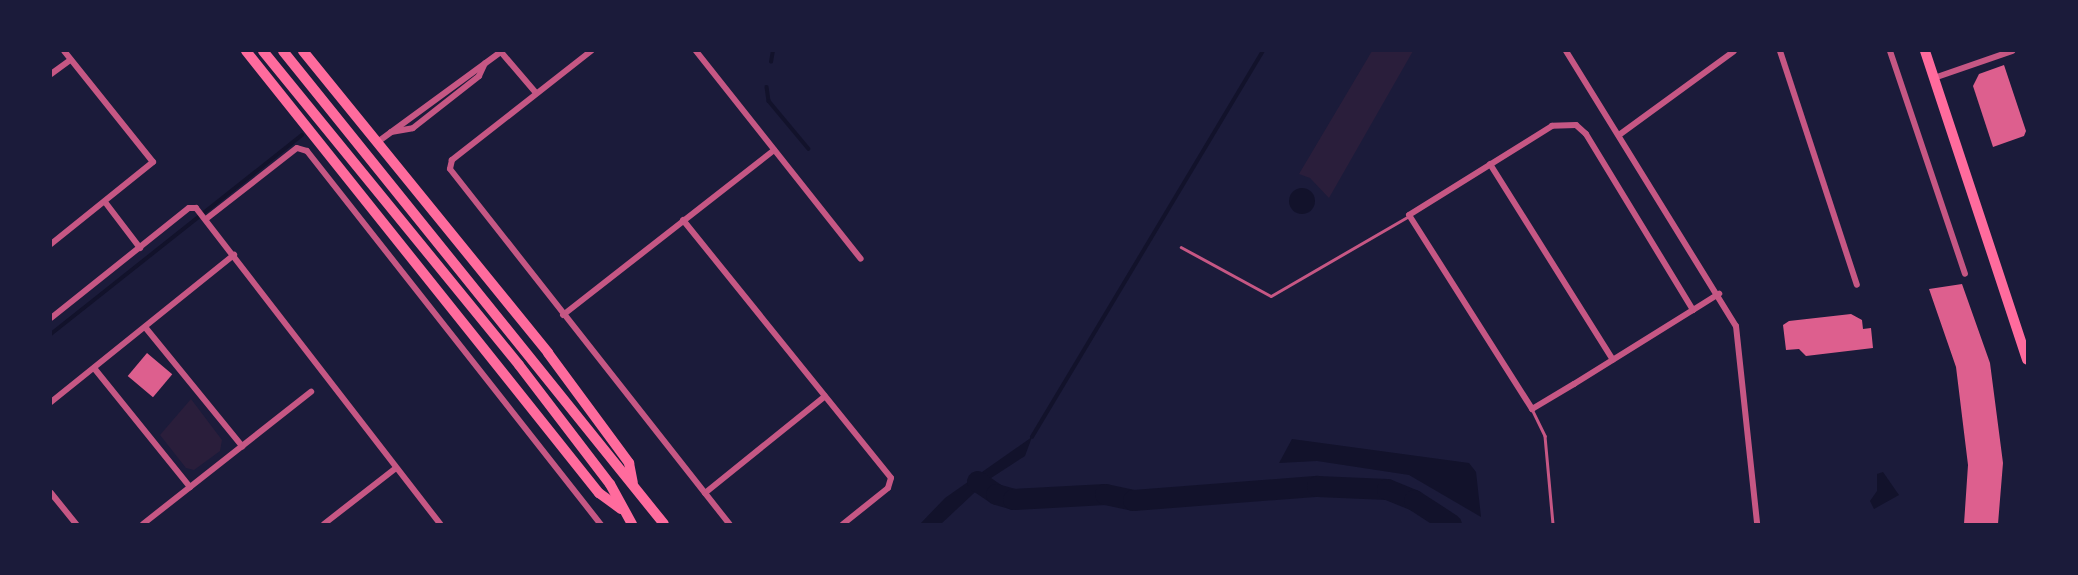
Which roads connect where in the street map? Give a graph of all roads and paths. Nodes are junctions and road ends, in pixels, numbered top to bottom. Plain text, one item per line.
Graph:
1 (64, 51) edge
2 (246, 51) edge
3 (263, 51) edge
4 (273, 51) edge
5 (284, 51) edge
6 (303, 51) edge
7 (501, 51) edge
8 (591, 51) edge
9 (696, 51) edge
10 (1566, 51) edge
11 (1734, 51) edge
12 (1780, 51) edge
13 (1889, 51) edge
14 (1926, 51) edge
15 (2012, 51) edge
16 (70, 60) junction
17 (485, 63) junction
18 (51, 74) edge
19 (266, 76) junction
20 (1934, 78) junction
21 (537, 93) junction
22 (391, 132) junction
23 (1619, 135) junction
24 (379, 141) junction
25 (774, 150) junction
26 (1490, 164) junction
27 (105, 202) junction
28 (1409, 215) junction
29 (206, 219) junction
30 (683, 220) junction
31 (51, 244) edge
32 (1181, 247) dead end
33 (140, 248) junction
34 (234, 255) junction
35 (861, 259) dead end
36 (1965, 274) dead end
37 (1857, 285) dead end
38 (1719, 294) junction
39 (1693, 310) junction
40 (563, 315) junction
41 (51, 318) edge
42 (145, 327) junction
43 (1613, 360) junction
44 (2027, 360) edge
45 (94, 368) junction
46 (310, 392) dead end
47 (825, 396) junction
48 (51, 402) edge
49 (1532, 409) junction
50 (242, 446) junction
51 (396, 468) junction
52 (633, 483) junction
53 (190, 487) junction
54 (51, 493) edge
55 (705, 493) junction
56 (621, 509) junction
57 (76, 524) edge
58 (143, 524) edge
59 (324, 524) edge
60 (440, 524) edge
61 (601, 524) edge
62 (632, 524) edge
63 (664, 524) edge
64 (729, 524) edge
65 (843, 524) edge
66 (1553, 524) edge
67 (1757, 524) edge

1 - 16 street
2 - 19 main road
3 - 56 highway
4 - 19 main road
5 - 52 highway
6 - 24 main road
7 - 17 street
7 - 21 street
8 - 21 street
9 - 25 street
10 - 23 street
11 - 23 street
12 - 37 street
13 - 36 street
14 - 20 main road
15 - 20 street
16 - 18 street
16 - 27 street
17 - 22 street
17 - 22 street
19 - 56 main road
20 - 44 main road
21 - 40 street
22 - 24 street
23 - 38 street
24 - 52 main road
25 - 30 street
25 - 35 street
26 - 28 street
26 - 39 street
26 - 43 street
27 - 31 street
27 - 33 street
28 - 32 lane
28 - 49 street
29 - 33 street
29 - 34 street
29 - 61 street
30 - 40 street
30 - 47 street
33 - 41 street
34 - 42 street
34 - 51 street
38 - 39 street
38 - 67 street
39 - 43 street
40 - 55 street
42 - 45 street
42 - 50 street
43 - 49 street
45 - 48 street
45 - 53 street
46 - 50 street
47 - 55 street
47 - 65 street
49 - 66 lane
50 - 53 street
51 - 59 street
51 - 60 street
52 - 63 highway
53 - 58 street
54 - 57 street
55 - 64 street
56 - 62 highway

